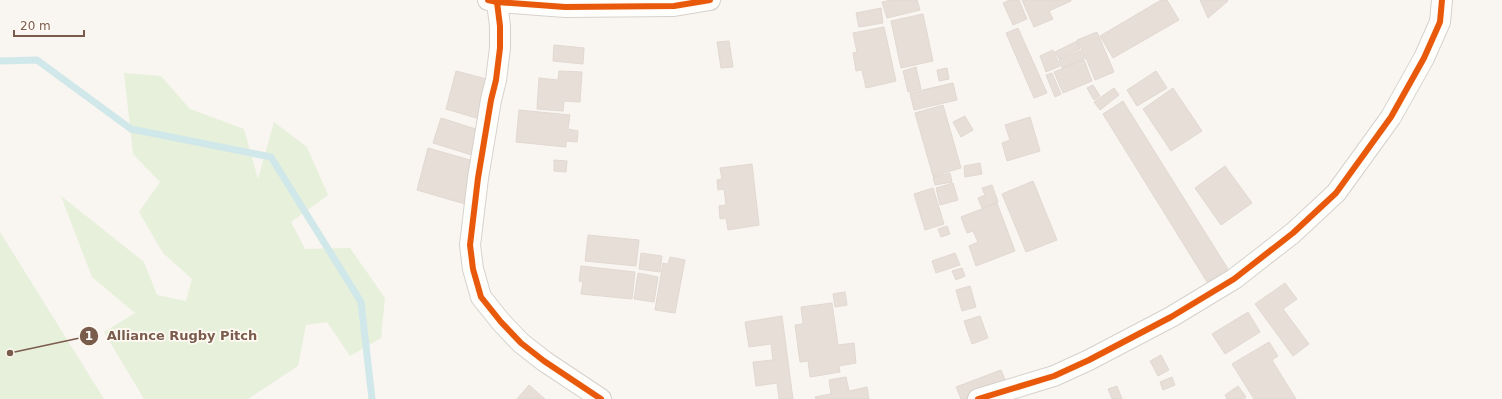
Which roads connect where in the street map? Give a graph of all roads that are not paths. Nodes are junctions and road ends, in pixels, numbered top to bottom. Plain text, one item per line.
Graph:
1 (710, 0) edge
2 (1442, 0) edge
3 (493, 1) edge
4 (601, 399) edge
5 (978, 399) edge

1 - 3 street
2 - 5 street
3 - 4 street

